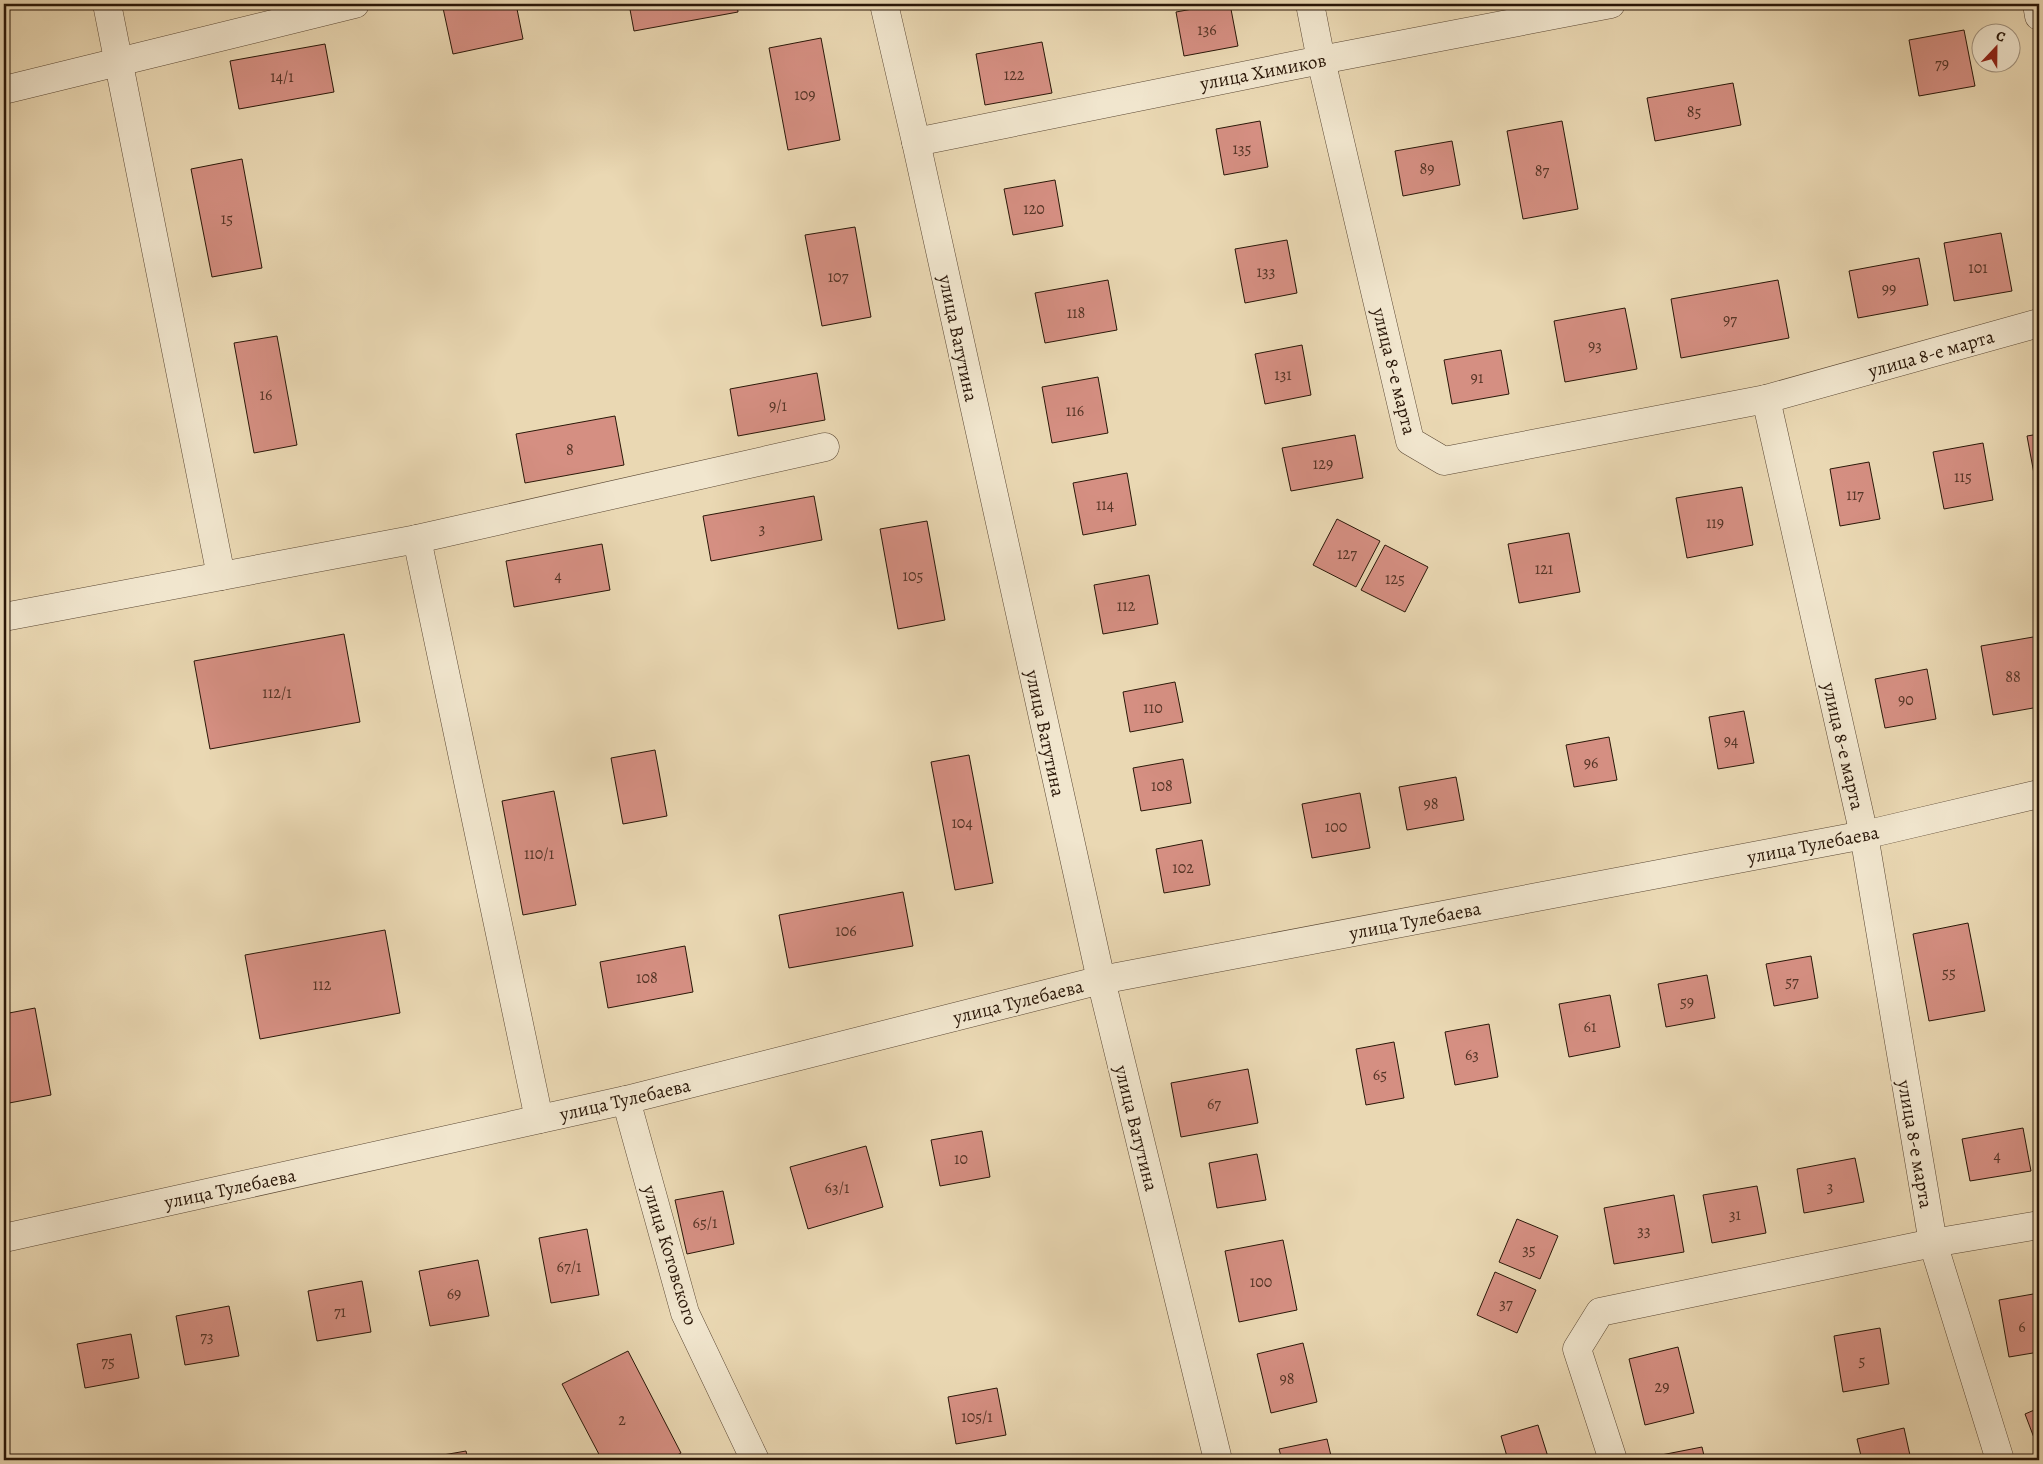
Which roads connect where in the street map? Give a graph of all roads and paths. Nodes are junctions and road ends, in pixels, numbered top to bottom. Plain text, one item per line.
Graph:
1 (107, 4) edge
2 (355, 4) edge
3 (884, 4) edge
4 (1310, 4) edge
5 (1611, 4) edge
6 (2036, 4) edge
7 (2039, 16) edge
8 (1321, 60) junction
9 (118, 63) junction
10 (4, 90) edge
11 (916, 142) junction
12 (2039, 323) edge
13 (1766, 399) junction
14 (825, 447) dead end
15 (417, 539) junction
16 (221, 576) junction
17 (4, 616) edge
18 (2039, 794) edge
19 (1864, 834) junction
20 (1101, 980) junction
21 (626, 1100) junction
22 (539, 1119) junction
23 (2039, 1225) edge
24 (4, 1238) edge
25 (1933, 1243) junction
26 (755, 1460) edge
27 (1218, 1460) edge
28 (1613, 1460) edge
29 (2000, 1460) edge

1 - 9 street
2 - 9 street
3 - 11 street, улица Ватутина
4 - 8 street, улица 8-е марта
5 - 8 street, улица Химиков
6 - 7 street
8 - 11 street, улица Химиков
8 - 13 street, улица 8-е марта
9 - 10 street
9 - 16 street
11 - 20 street, улица Ватутина
12 - 13 street, улица 8-е марта
13 - 19 street, улица 8-е марта
14 - 15 street
15 - 16 street
15 - 22 street
16 - 17 street
18 - 19 street, улица Тулебаева
19 - 20 street, улица Тулебаева
19 - 25 street, улица 8-е марта
20 - 21 street, улица Тулебаева
20 - 27 street, улица Ватутина
21 - 22 street, улица Тулебаева
21 - 26 street, улица Котовского
22 - 24 street, улица Тулебаева
23 - 25 street
25 - 28 street
25 - 29 street, улица 8-е марта

